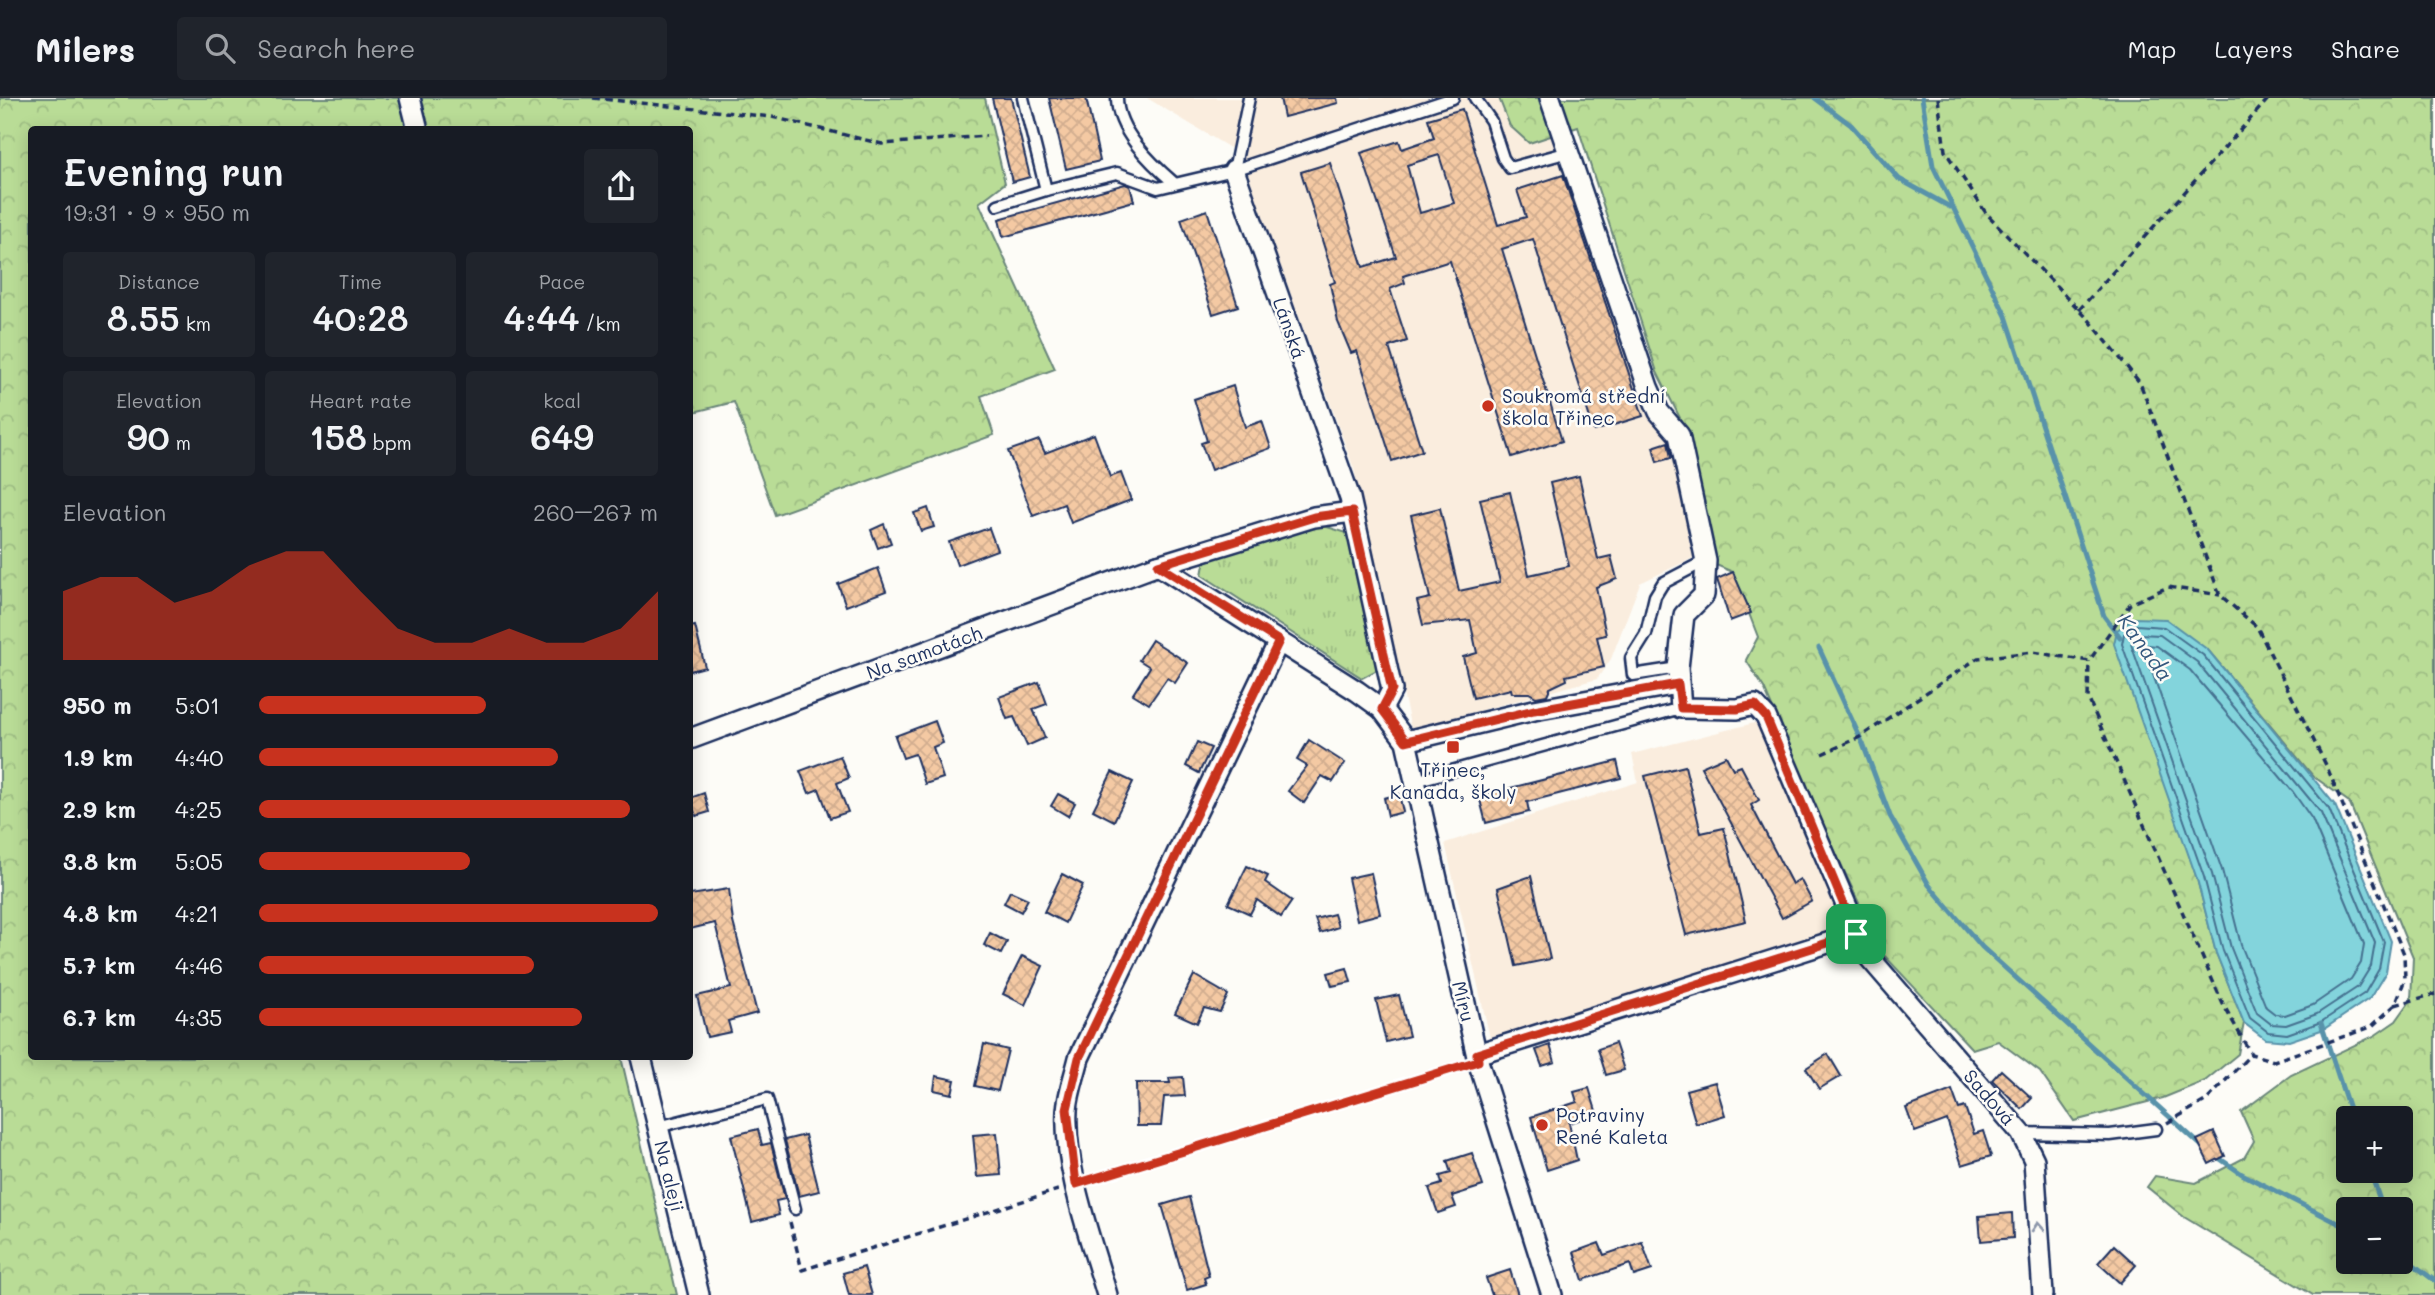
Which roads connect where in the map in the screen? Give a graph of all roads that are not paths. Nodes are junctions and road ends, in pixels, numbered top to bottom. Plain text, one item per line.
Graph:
1 (410, 98) edge
2 (1023, 98) edge
3 (1117, 98) edge
4 (1250, 98) edge
5 (1453, 98) edge
6 (1475, 98) edge
7 (1550, 98) edge
8 (417, 126) edge
9 (1571, 152) junction
10 (1234, 170) junction
11 (1174, 183) junction
12 (1046, 190) junction
13 (998, 205) dead end
14 (1352, 512) junction
15 (1706, 561) junction
16 (1158, 565) junction
17 (1279, 641) junction
18 (1678, 676) junction
19 (1681, 708) junction
20 (1382, 709) junction
21 (693, 738) edge
22 (1406, 741) junction
23 (1415, 781) junction
24 (1856, 934) junction
25 (1478, 1058) junction
26 (642, 1060) edge
27 (658, 1127) junction
28 (2156, 1129) road end
29 (2021, 1133) junction
30 (795, 1209) road end
31 (699, 1295) edge
32 (1108, 1295) edge
33 (1552, 1295) edge
34 (2043, 1295) edge

1 - 8 street
2 - 12 lane
3 - 11 lane
4 - 10 lane
5 - 10 lane
6 - 9 lane
7 - 9 street
9 - 15 street
10 - 11 lane
10 - 14 street, Lánská
11 - 12 lane
12 - 13 lane
14 - 16 street, Na samotách
14 - 20 street, Lánská
15 - 18 street
15 - 18 lane
16 - 17 street
16 - 21 street, Na samotách
17 - 20 street
17 - 32 street
18 - 19 street
18 - 22 street
19 - 23 lane
19 - 24 street, Sadová
20 - 22 street, Míru
22 - 23 street, Míru
23 - 25 street, Míru
24 - 25 street
24 - 29 street, Sadová
25 - 33 street, Míru
26 - 27 street, Na aleji
27 - 30 lane
27 - 31 street, Na aleji
28 - 29 lane
34 -> 29 street, Sadová

